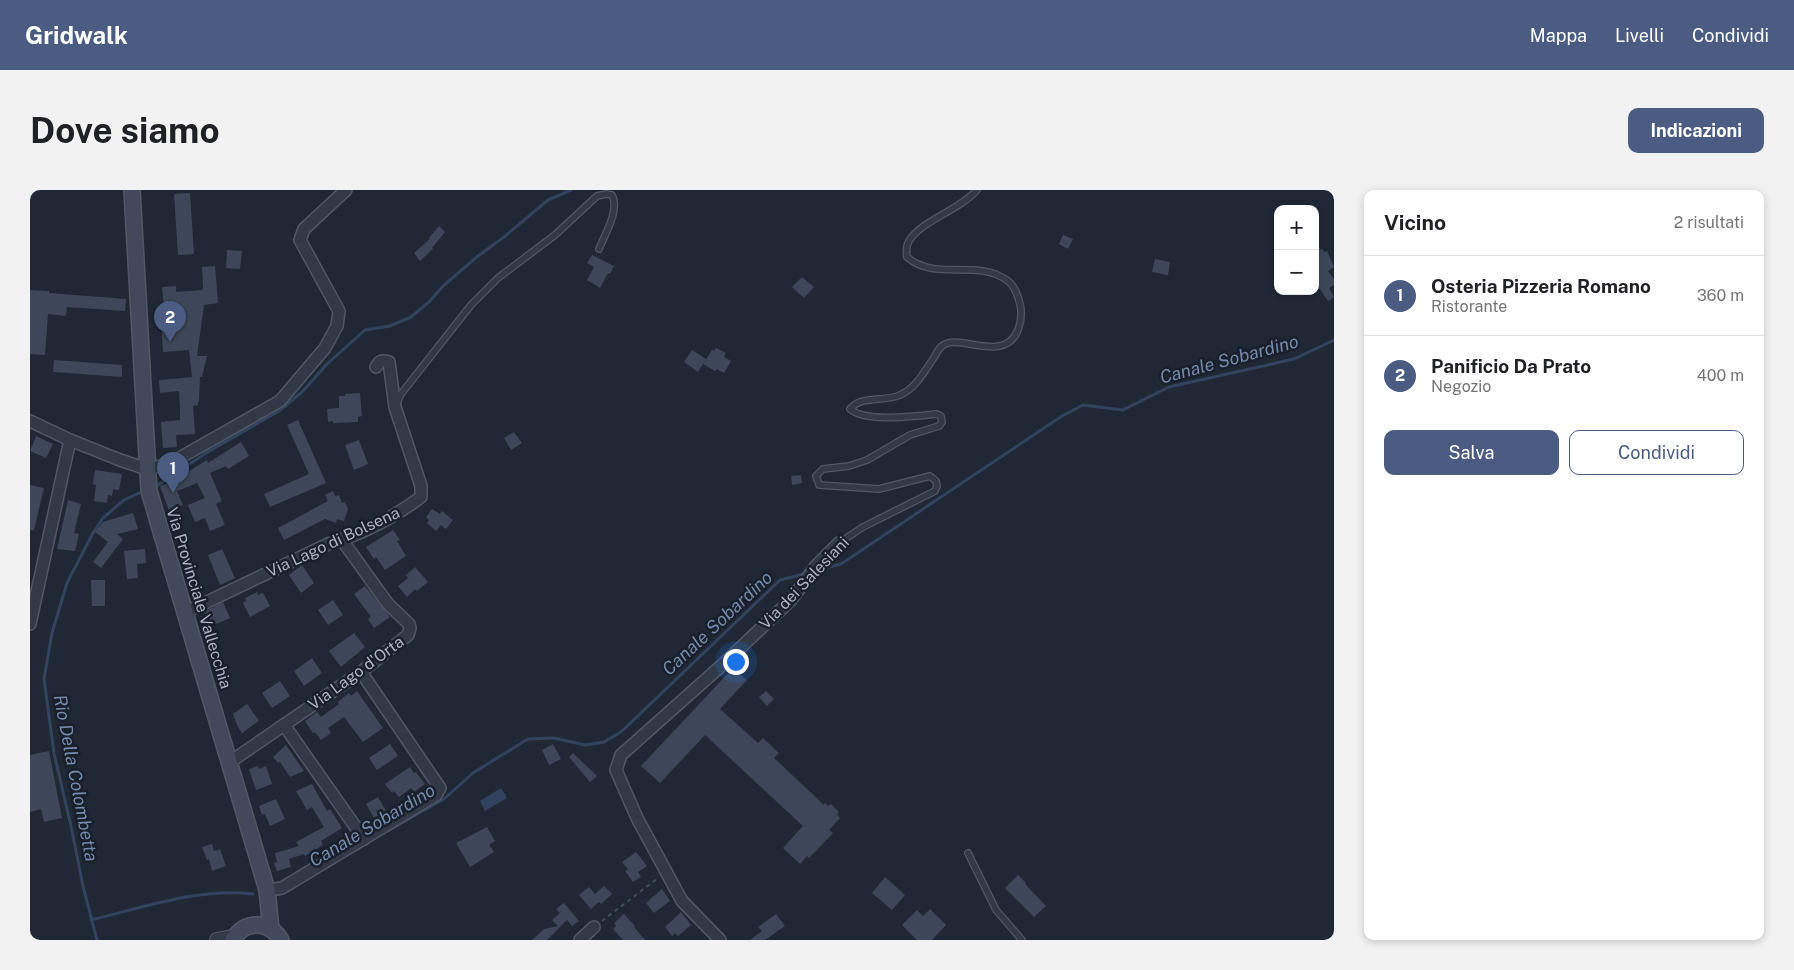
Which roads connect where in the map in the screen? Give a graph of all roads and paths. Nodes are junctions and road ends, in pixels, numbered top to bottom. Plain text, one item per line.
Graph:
1 (132, 190) edge
2 (346, 190) edge
3 (977, 190) edge
4 (599, 249) dead end
5 (376, 367) dead end
6 (395, 407) junction
7 (30, 421) edge
8 (70, 440) junction
9 (147, 469) junction
10 (342, 540) junction
11 (838, 543) joint
12 (184, 613) junction
13 (30, 624) edge
14 (361, 672) junction
15 (284, 725) junction
16 (230, 762) junction
17 (364, 839) junction
18 (968, 853) dead end
19 (666, 872) junction
20 (267, 890) junction
21 (251, 925) junction
22 (594, 927) joint
23 (276, 934) edge
24 (234, 938) edge
25 (217, 940) edge
26 (580, 940) edge
27 (720, 940) edge
28 (1022, 940) edge

1 - 9 main road, Via Provinciale Vallecchia
2 - 9 street
3 - 11 lane, Via dei Salesiani
4 - 6 lane
5 - 6 street, Via Lago di Bolsena
6 - 10 street, Via Lago di Bolsena
7 - 8 street
8 - 9 street
8 - 13 street
9 - 12 main road, Via Provinciale Vallecchia
10 - 12 street, Via Lago di Bolsena
10 - 14 street, Via Lago d'Orta
11 - 19 street, Via dei Salesiani
12 - 16 main road, Via Provinciale Vallecchia
14 - 15 street, Via Lago d'Orta
14 - 17 street
15 - 16 street, Via Lago d'Orta
15 - 17 street
16 - 20 main road, Via Provinciale Vallecchia
17 - 20 street
18 - 28 lane
19 - 22 path
19 - 27 street, Via dei Salesiani
20 - 21 main road
20 - 23 main road, Via Provinciale Vallecchia
21 - 23 main road, Via Provinciale Vallecchia
21 - 24 main road
22 - 26 street
24 - 25 street

